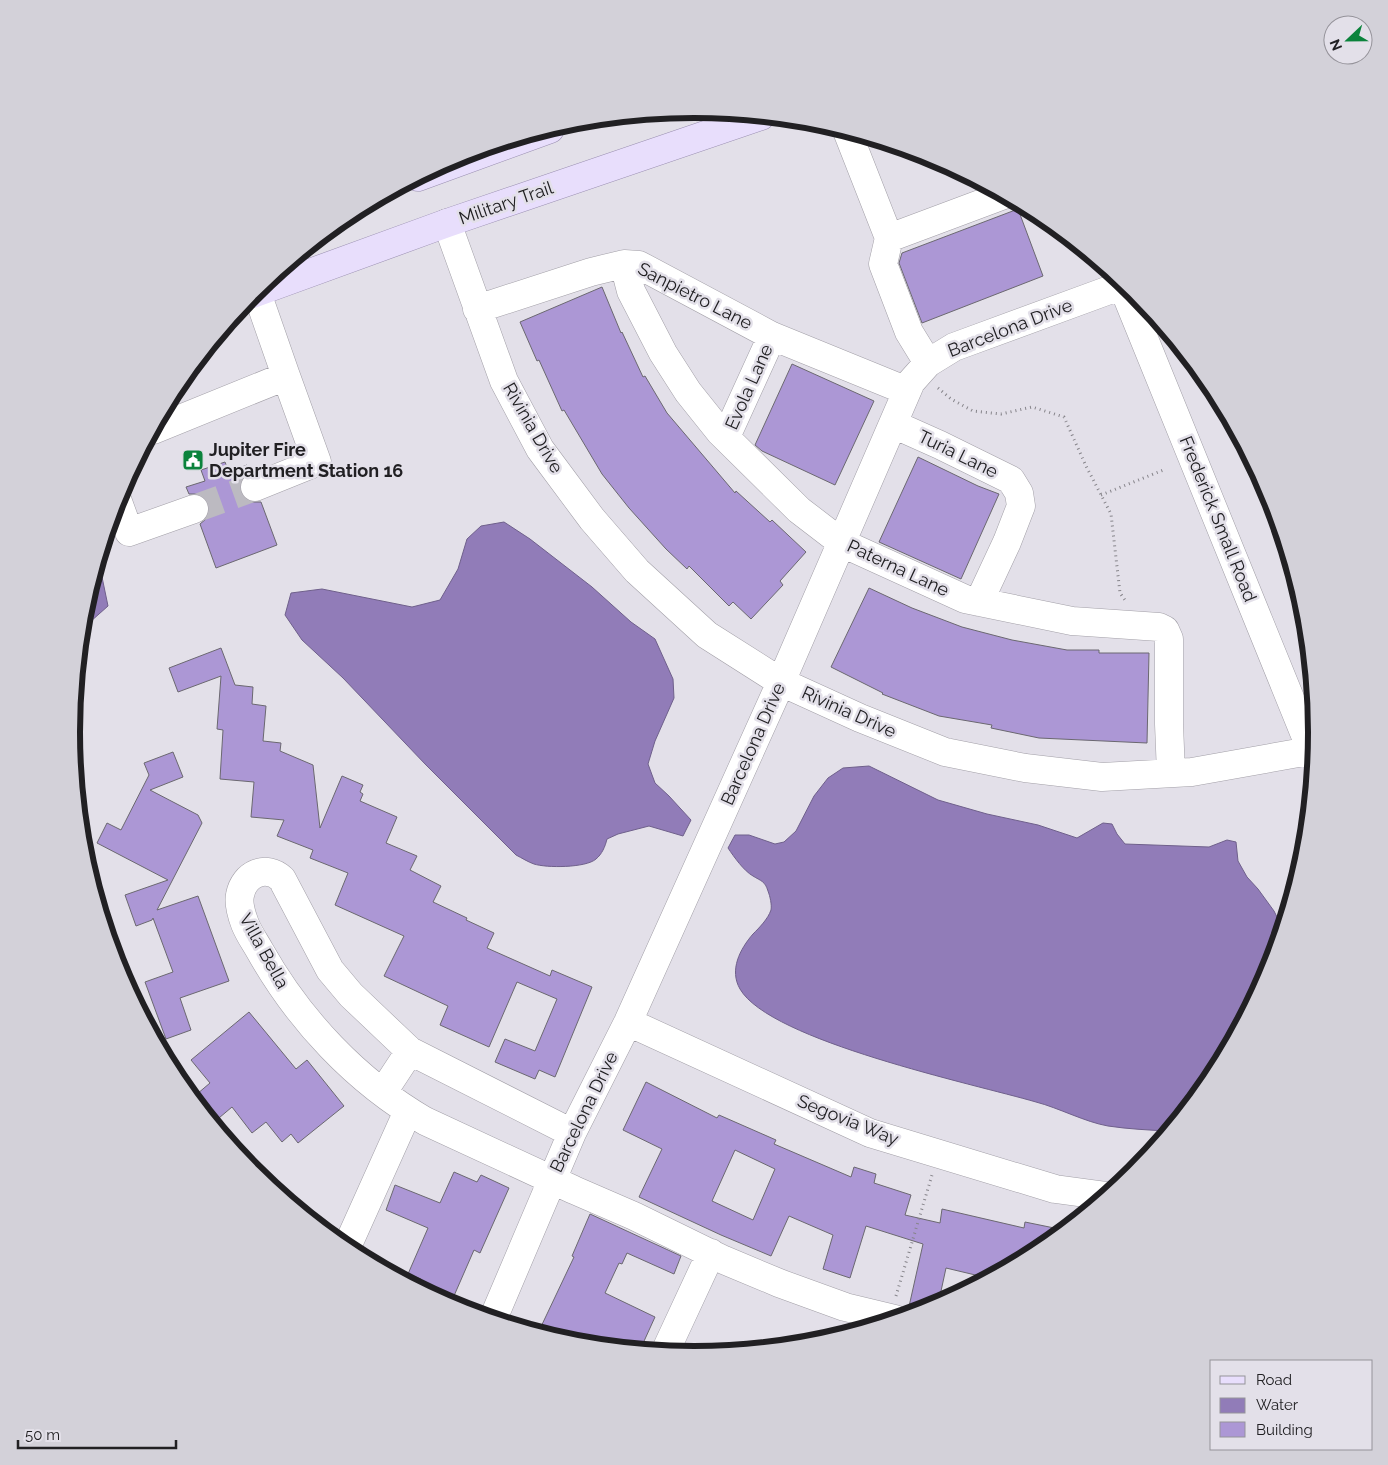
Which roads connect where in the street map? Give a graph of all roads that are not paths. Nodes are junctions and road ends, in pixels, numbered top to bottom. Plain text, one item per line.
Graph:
1 (746, 121) edge
2 (850, 138) edge
3 (996, 198) edge
4 (447, 223) junction
5 (889, 238) junction
6 (624, 264) junction
7 (274, 285) edge
8 (1116, 286) edge
9 (1128, 298) edge
10 (258, 300) edge
11 (477, 309) junction
12 (772, 336) junction
13 (286, 376) junction
14 (922, 379) junction
15 (893, 424) junction
16 (161, 427) edge
17 (726, 438) junction
18 (255, 486) tunnel mouth
19 (194, 509) tunnel mouth
20 (122, 512) edge
21 (842, 543) junction
22 (979, 602) junction
23 (781, 682) junction
24 (1308, 737) edge
25 (1307, 753) edge
26 (1171, 773) junction
27 (628, 1022) junction
28 (410, 1051) junction
29 (383, 1092) junction
30 (408, 1112) junction
31 (572, 1133) junction
32 (552, 1180) junction
33 (1098, 1195) edge
34 (349, 1241) edge
35 (711, 1253) junction
36 (495, 1313) edge
37 (886, 1316) edge
38 (668, 1345) edge

1 - 4 main road, Military Trail
2 - 5 street
3 - 5 street
4 - 7 main road, Military Trail
4 - 11 street, Rivinia Drive
5 - 14 street
6 - 11 street, Sanpietro Lane
6 - 12 street, Sanpietro Lane
6 - 17 street, Paterna Lane
8 - 14 street, Barcelona Drive
9 - 24 street, Frederick Small Road
10 - 13 street
11 - 23 street, Rivinia Drive
12 - 14 street, Sanpietro Lane
12 - 17 street, Evola Lane
13 - 16 street
13 - 18 street
14 - 15 street, Barcelona Drive
15 - 21 street, Barcelona Drive
15 - 22 street, Turia Lane
17 - 21 street, Paterna Lane
19 - 20 street
21 - 22 street, Paterna Lane
21 - 23 street, Barcelona Drive
22 - 26 street, Paterna Lane
23 - 26 street, Rivinia Drive
23 - 27 street, Barcelona Drive
25 - 26 street, Rivinia Drive
27 - 31 street, Barcelona Drive
27 - 33 street, Segovia Way
28 - 29 street
28 - 29 street, Villa Bella
28 - 31 street, Villa Bella
29 - 30 street, Villa Bella
30 - 32 street, Villa Bella
30 - 34 street
31 - 32 street, Barcelona Drive
32 - 35 street, Villa Bella
32 - 36 street, Barcelona Drive
35 - 37 street, Villa Bella
35 - 38 street

